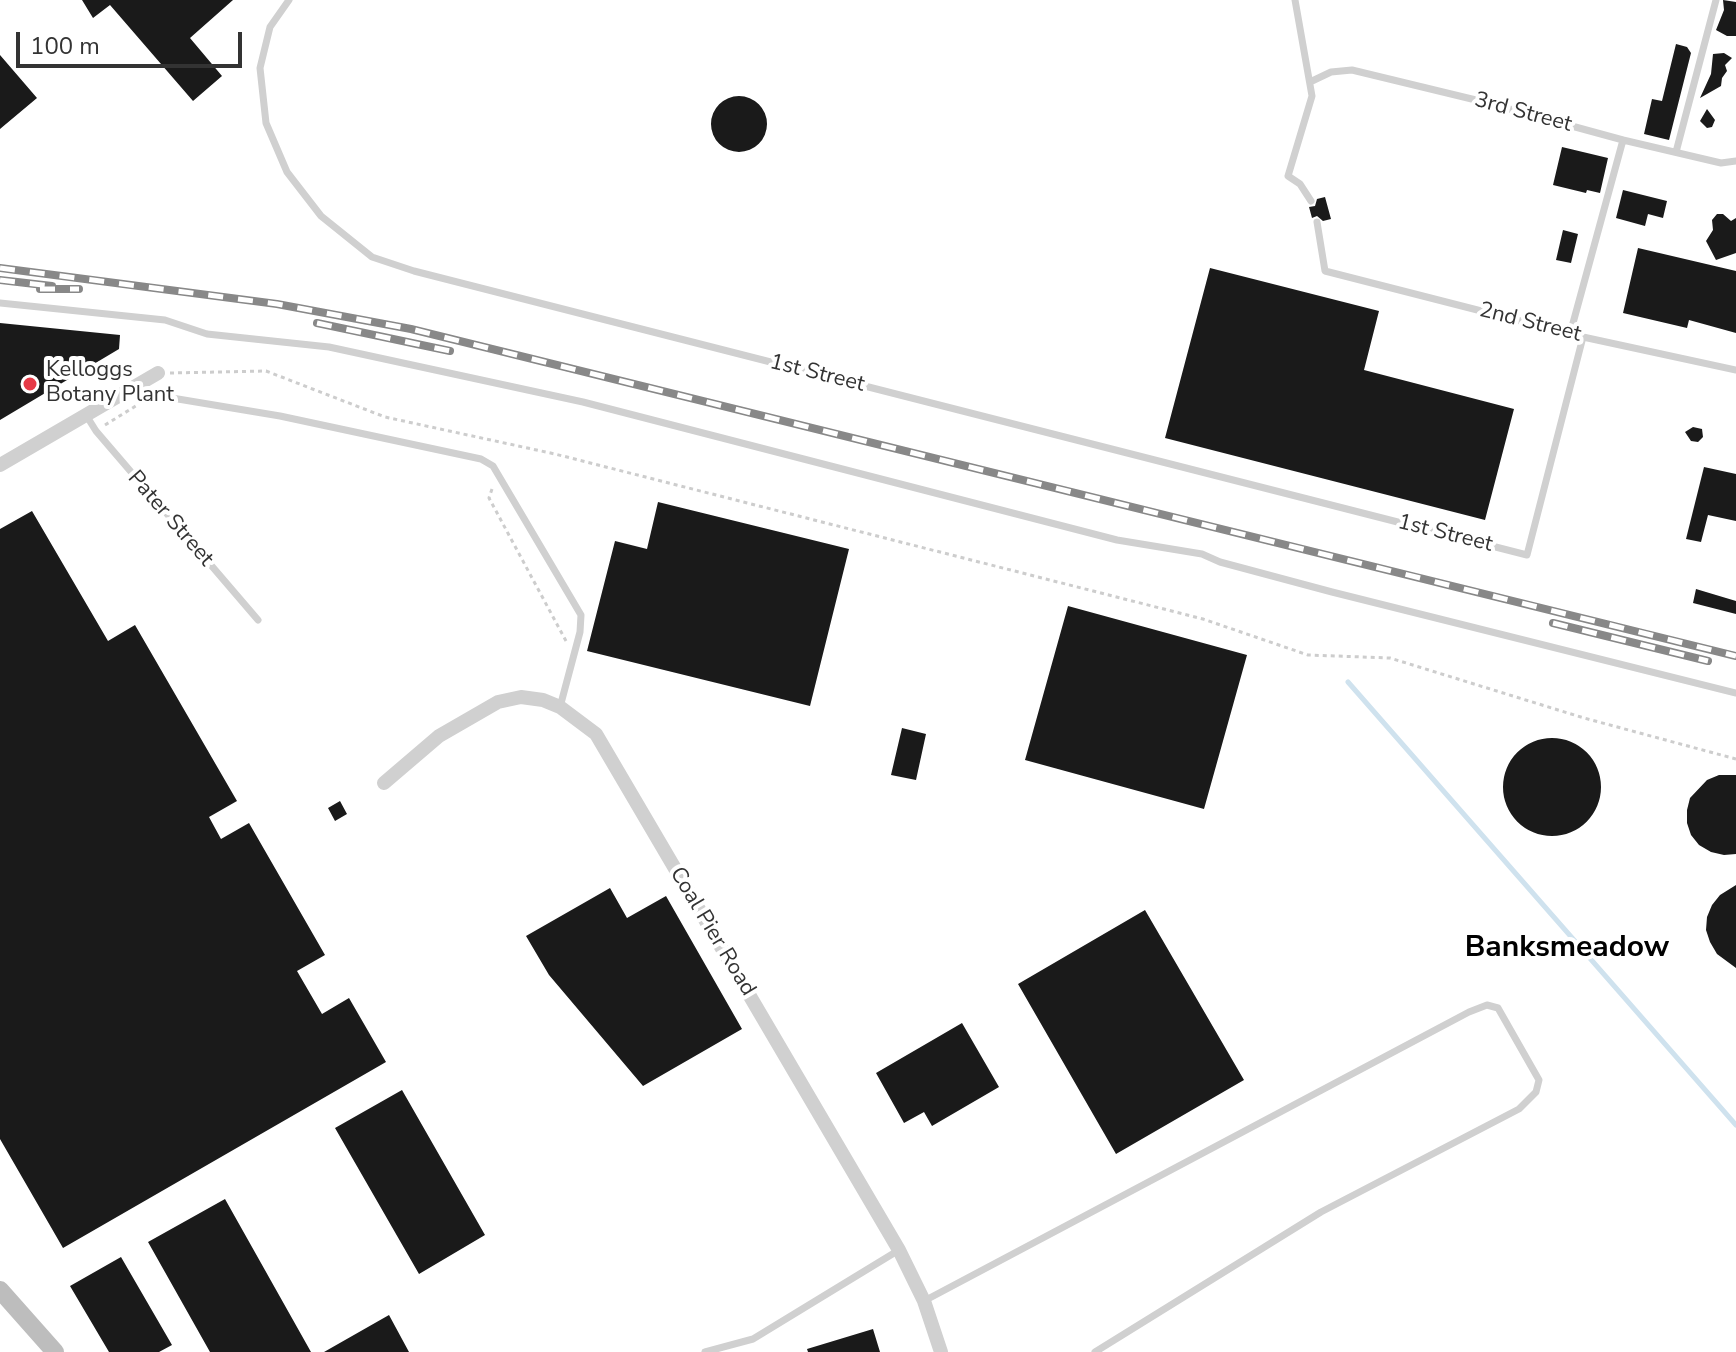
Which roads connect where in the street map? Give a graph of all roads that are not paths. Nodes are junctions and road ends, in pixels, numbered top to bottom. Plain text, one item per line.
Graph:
1 (289, 0) edge
2 (1295, 0) edge
3 (1716, 0) edge
4 (1310, 82) junction
5 (1623, 140) junction
6 (1676, 152) junction
7 (1736, 161) edge
8 (1311, 201) dead end
9 (1317, 222) dead end
10 (0, 303) edge
11 (1570, 334) junction
12 (1583, 337) junction
13 (1736, 370) edge
14 (158, 373) road end
15 (128, 390) junction
16 (86, 415) junction
17 (0, 465) edge
18 (258, 620) dead end
19 (1736, 693) edge
20 (560, 707) junction
21 (384, 783) dead end
22 (899, 1250) junction
23 (0, 1290) edge
24 (924, 1301) junction
25 (55, 1352) edge
26 (705, 1352) edge
27 (941, 1352) edge
28 (1095, 1352) edge

1 - 12 lane, 1st Street
2 - 4 lane
3 - 6 lane
4 - 5 lane, 3rd Street
4 - 8 lane
5 - 6 lane, 3rd Street
5 - 11 lane
6 - 7 lane, 3rd Street
9 - 11 lane, 2nd Street
10 - 19 lane
11 - 12 lane, 2nd Street
12 - 13 lane, 2nd Street
14 - 15 street
15 - 16 street
15 - 20 lane
16 - 17 street
16 - 18 lane, Pater Street
20 - 21 street, Coal Pier Road
20 - 22 street, Coal Pier Road
22 - 24 street, Coal Pier Road
22 - 26 lane
23 - 25 main road
24 - 27 street, Coal Pier Road
24 - 28 lane

